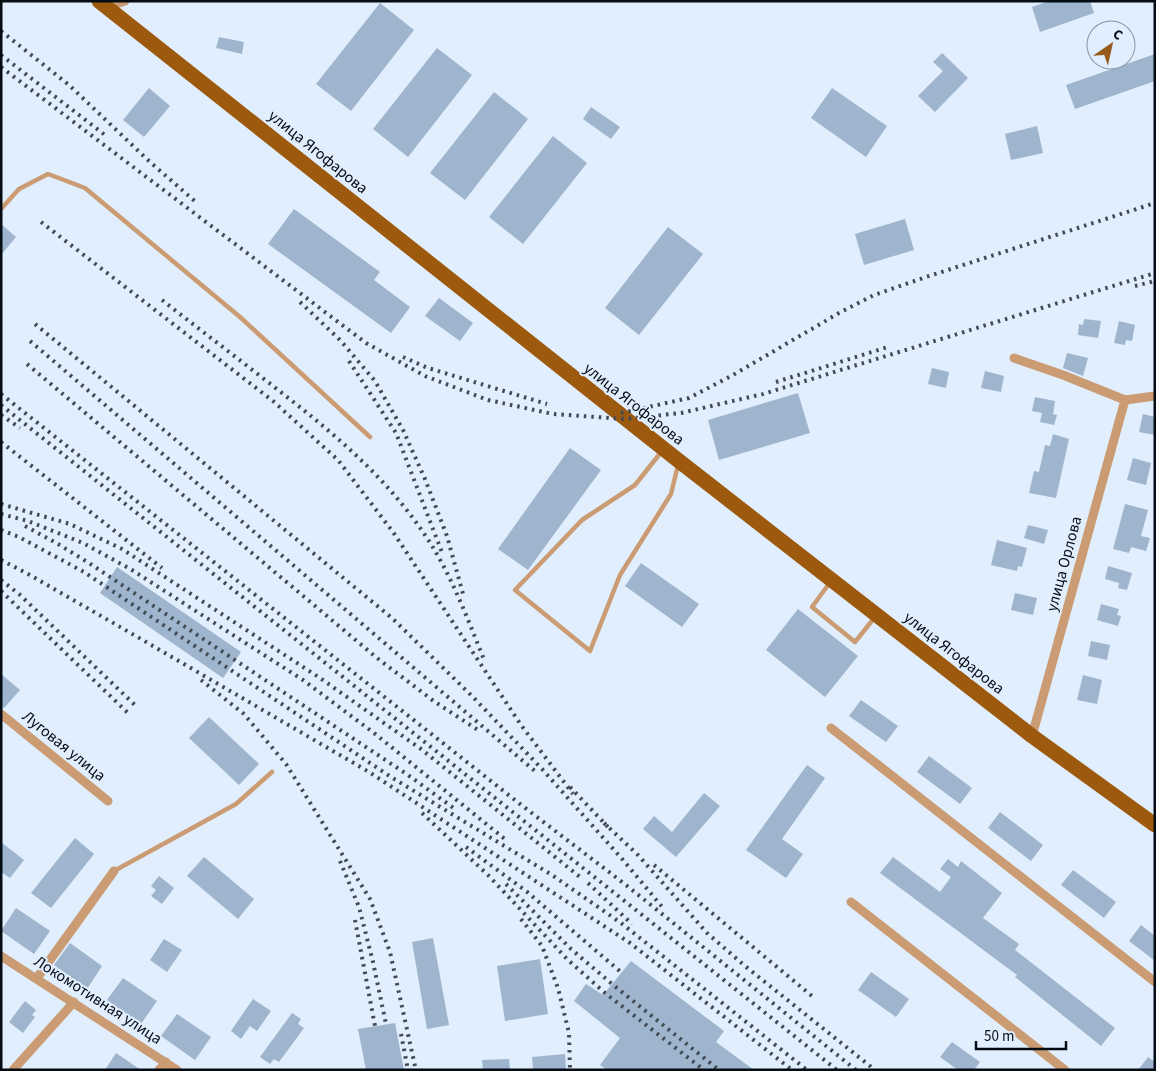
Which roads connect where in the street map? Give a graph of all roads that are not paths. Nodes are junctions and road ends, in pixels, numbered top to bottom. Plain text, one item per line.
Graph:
1 (126, 1) edge
2 (103, 4) edge
3 (1, 209) edge
4 (1014, 358) dead end
5 (1155, 396) edge
6 (1125, 400) junction
7 (370, 438) dead end
8 (664, 449) junction
9 (679, 461) junction
10 (832, 580) junction
11 (877, 615) junction
12 (1, 714) edge
13 (831, 728) dead end
14 (1032, 736) junction
15 (272, 772) dead end
16 (108, 802) dead end
17 (1155, 825) edge
18 (114, 872) joint
19 (851, 902) dead end
20 (1, 956) edge
21 (37, 978) junction
22 (1155, 982) edge
23 (74, 1002) junction
24 (166, 1062) junction
25 (13, 1070) edge
26 (159, 1070) edge
27 (177, 1070) edge
28 (1065, 1070) edge

1 - 2 street
2 - 8 main road, улица Ягофарова
3 - 7 lane
4 - 6 street
5 - 6 street
6 - 14 street, улица Орлова
8 - 9 main road, улица Ягофарова
8 - 9 lane
9 - 10 main road, улица Ягофарова
10 - 11 main road, улица Ягофарова
10 - 11 lane
11 - 14 main road, улица Ягофарова
12 - 16 street, Луговая улица
13 - 22 street
14 - 17 main road, улица Ягофарова
15 - 18 lane
18 - 21 street
19 - 28 street
20 - 21 street, Локомотивная улица
21 - 23 street, Локомотивная улица
23 - 24 street, Локомотивная улица
23 - 25 street
24 - 26 street
24 - 27 street, Локомотивная улица

